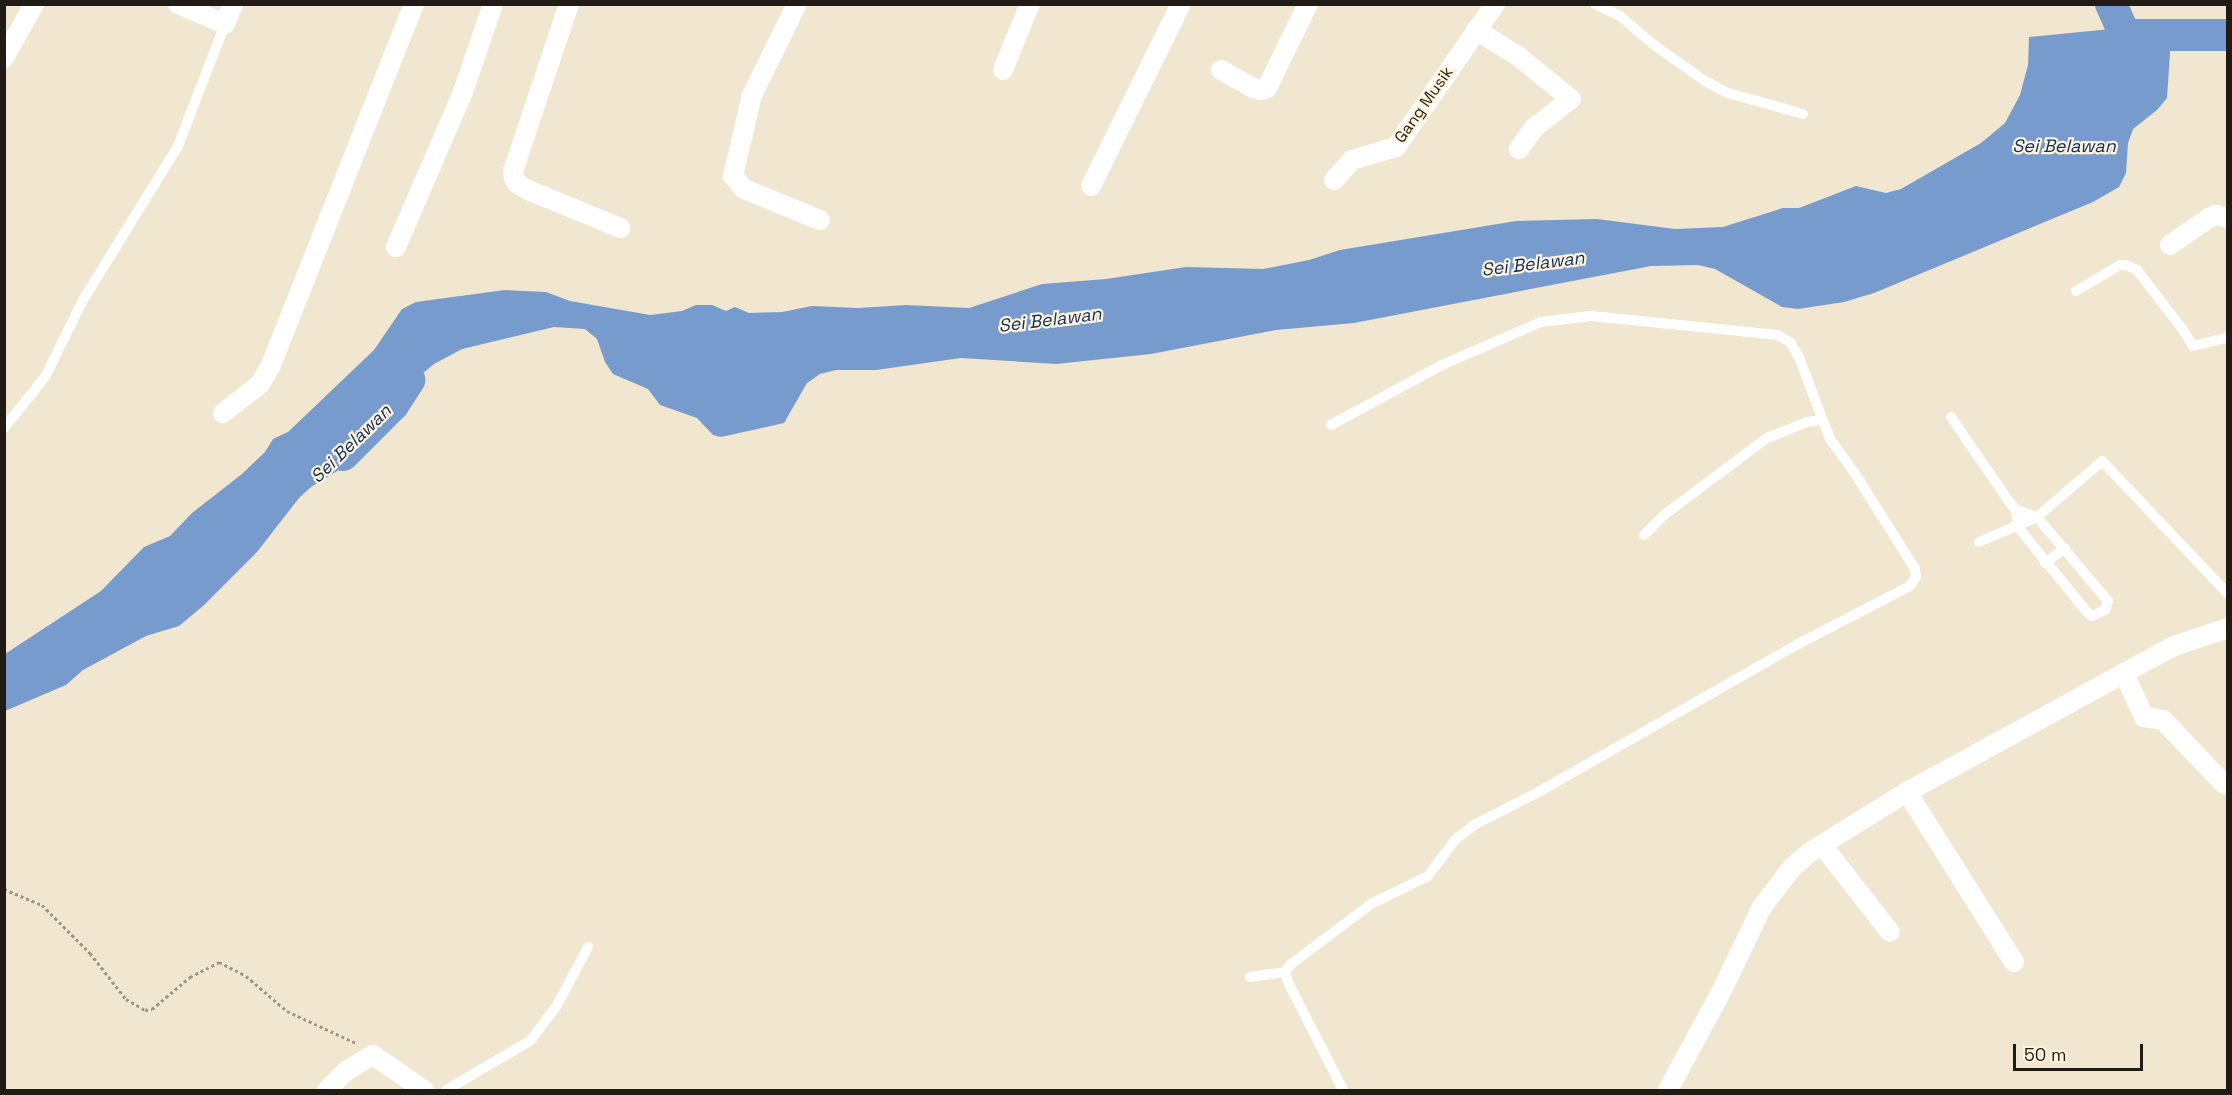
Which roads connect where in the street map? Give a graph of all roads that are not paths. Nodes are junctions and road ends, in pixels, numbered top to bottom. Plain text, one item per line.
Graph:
1 (34, 4) edge
2 (178, 4) edge
3 (233, 4) edge
4 (414, 4) edge
5 (493, 4) edge
6 (569, 4) edge
7 (797, 4) edge
8 (1181, 4) edge
9 (1308, 4) edge
10 (1495, 4) edge
11 (1595, 4) edge
12 (1029, 5) edge
13 (225, 24) junction
14 (1476, 30) junction
15 (4, 58) edge
16 (1003, 70) dead end
17 (1221, 70) dead end
18 (1803, 114) dead end
19 (1519, 149) dead end
20 (1334, 180) dead end
21 (1091, 186) dead end
22 (2228, 218) edge
23 (820, 220) dead end
24 (620, 228) dead end
25 (2170, 245) dead end
26 (396, 247) dead end
27 (2076, 291) dead end
28 (2228, 337) edge
29 (223, 413) dead end
30 (1951, 417) dead end
31 (1821, 420) junction
32 (1331, 425) dead end
33 (4, 428) edge
34 (2016, 510) junction
35 (2037, 517) junction
36 (2018, 527) junction
37 (1644, 535) dead end
38 (1979, 542) dead end
39 (2065, 548) junction
40 (2045, 563) junction
41 (2228, 594) edge
42 (2228, 628) edge
43 (2124, 673) junction
44 (2224, 784) dead end
45 (1907, 792) junction
46 (1822, 845) junction
47 (1890, 932) dead end
48 (588, 946) dead end
49 (2014, 962) dead end
50 (1285, 972) junction
51 (1250, 977) dead end
52 (327, 1090) edge
53 (424, 1090) edge
54 (446, 1090) edge
55 (1343, 1090) edge
56 (1668, 1090) edge

1 - 15 street
2 - 13 street
3 - 13 street
4 - 29 street
5 - 26 street
6 - 24 street
7 - 23 street
8 - 21 street
9 - 17 street
10 - 14 street, Gang Musik
11 - 18 lane
12 - 16 street
13 - 33 lane
14 - 19 street
14 - 20 street, Gang Musik
22 - 25 street
27 - 28 lane
30 - 34 lane
31 - 32 lane
31 - 37 lane
31 - 50 lane
34 - 35 lane
34 - 36 lane
35 - 36 lane
35 - 39 lane
35 - 41 lane
36 - 38 lane
36 - 40 lane
39 - 40 lane
39 - 40 lane
42 - 43 street
43 - 44 street
43 - 45 street
45 - 46 street
45 - 49 street
46 - 47 street
46 - 56 street
48 - 54 lane
50 - 51 lane
50 - 55 lane
52 - 53 street

